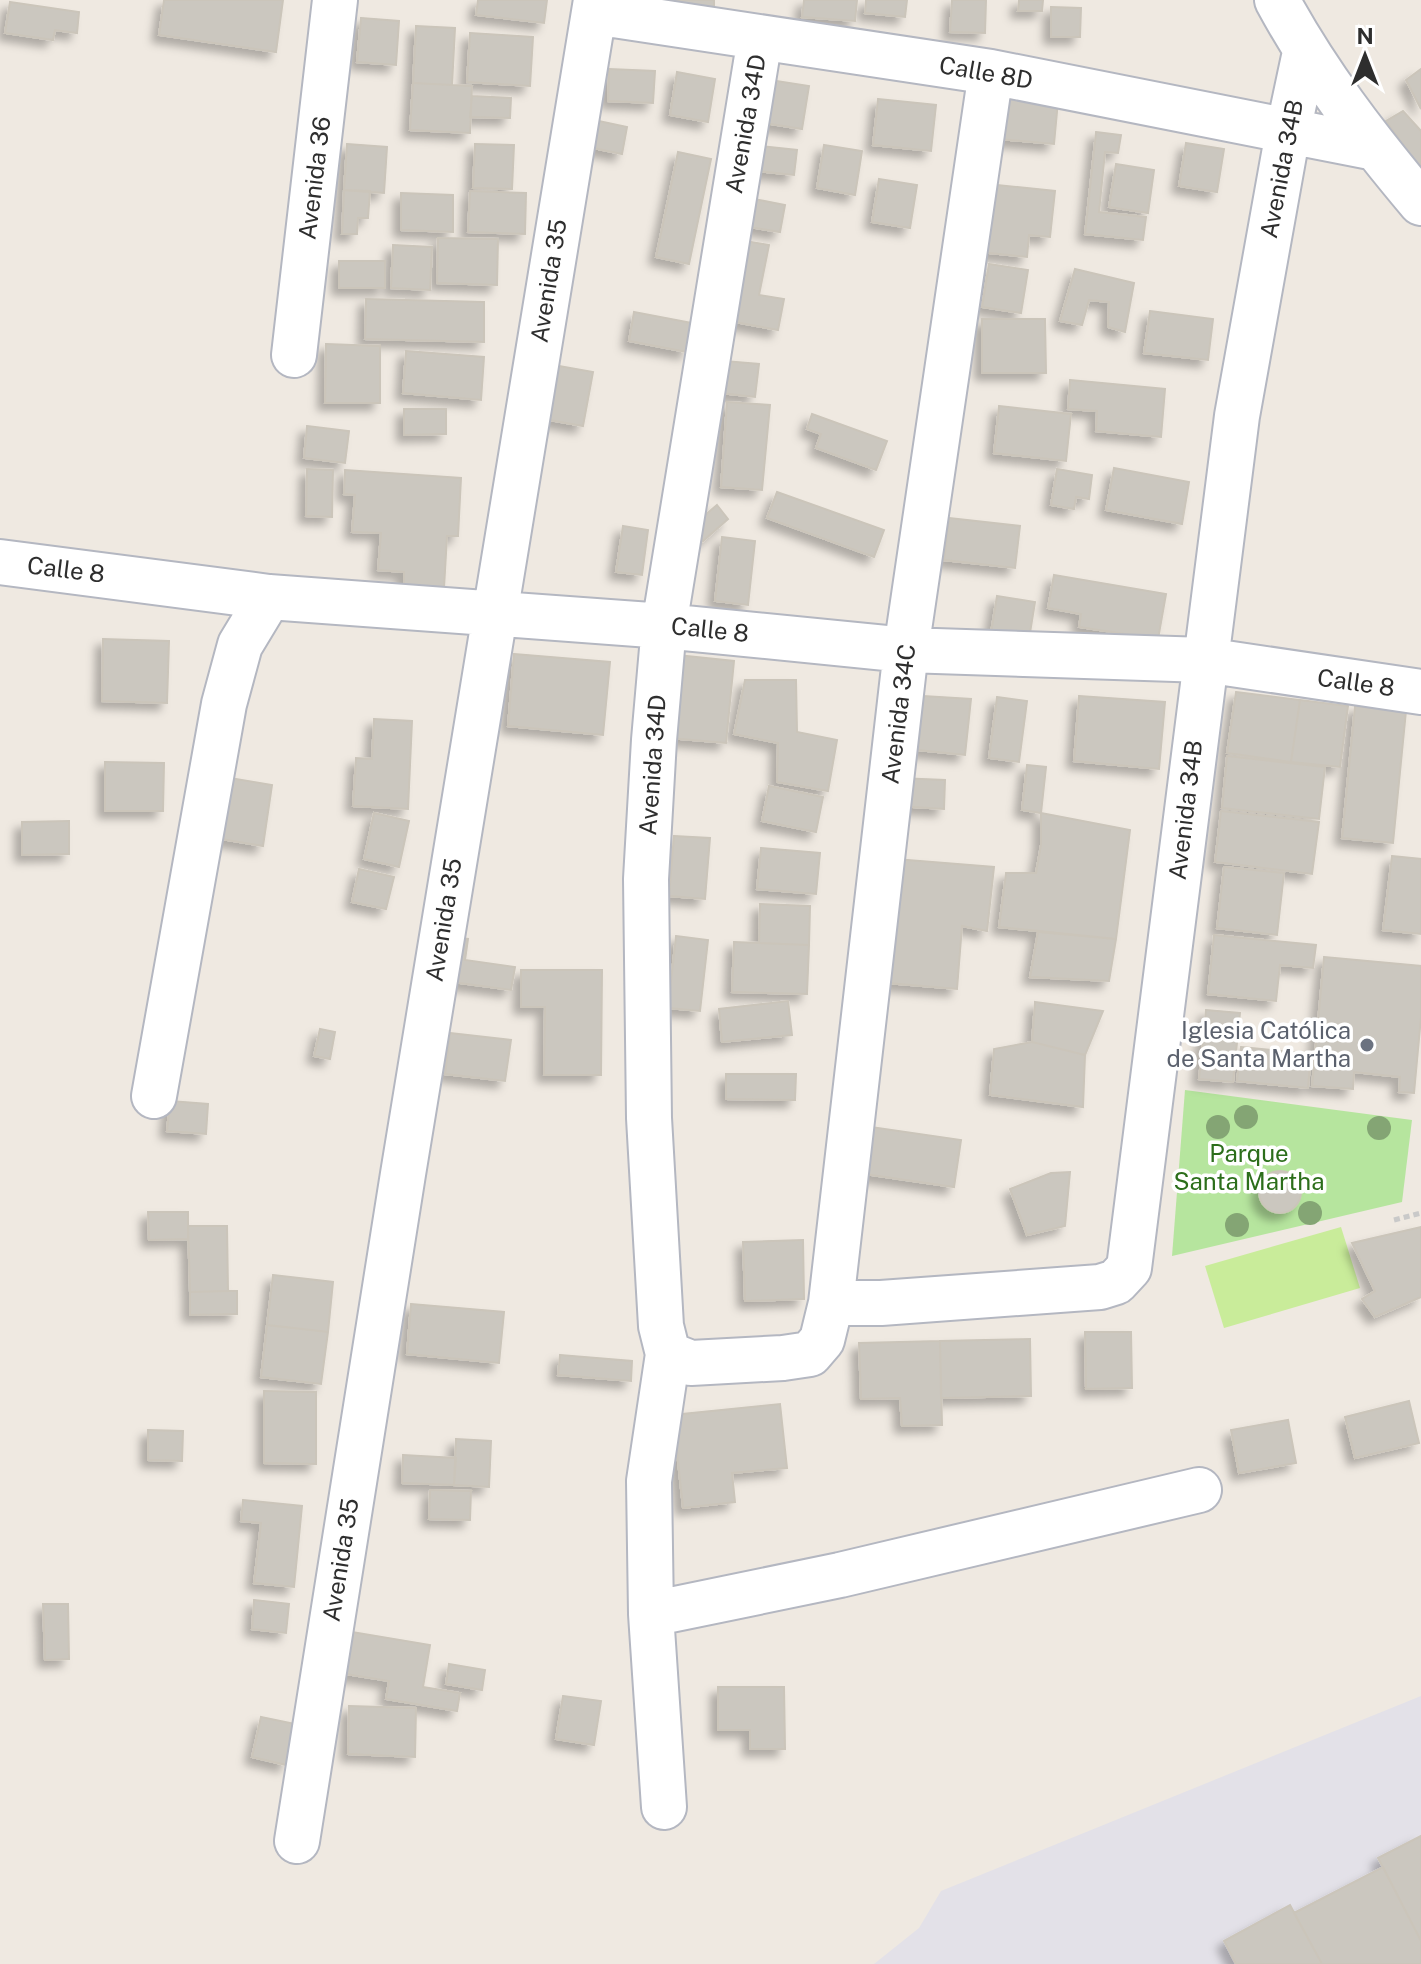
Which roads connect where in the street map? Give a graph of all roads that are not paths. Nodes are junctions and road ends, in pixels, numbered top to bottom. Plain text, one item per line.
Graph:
1 (335, 0) edge
2 (1277, 0) edge
3 (595, 6) edge
4 (760, 38) junction
5 (1305, 52) junction
6 (991, 72) junction
7 (1288, 132) junction
8 (1375, 148) junction
9 (1421, 203) edge
10 (294, 355) dead end
11 (0, 562) edge
12 (269, 597) junction
13 (494, 615) junction
14 (664, 626) junction
15 (906, 650) junction
16 (1205, 660) junction
17 (1421, 692) edge
18 (154, 1096) dead end
19 (831, 1303) junction
20 (668, 1354) junction
21 (1199, 1490) dead end
22 (651, 1614) junction
23 (664, 1807) dead end
24 (297, 1841) dead end

1 - 10 street, Avenida 36
2 - 5 street
3 - 4 street, Calle 8D
3 - 13 street, Avenida 35
4 - 6 street, Calle 8D
4 - 14 street, Avenida 34D
5 - 7 street, Avenida 34B
5 - 8 street
6 - 7 street, Calle 8D
6 - 15 street, Avenida 34C
7 - 8 street, Calle 8D
7 - 16 street, Avenida 34B
8 - 9 street
11 - 12 street, Calle 8
12 - 13 street, Calle 8
12 - 18 street
13 - 14 street, Calle 8
13 - 24 street, Avenida 35
14 - 15 street, Calle 8
14 - 20 street, Avenida 34D
15 - 16 street, Calle 8
15 - 19 street, Avenida 34C
16 - 17 street, Calle 8
16 - 19 street, Avenida 34B
19 - 20 street, Avenida 34C
20 - 22 street, Avenida 34D
21 - 22 street
22 - 23 street, Avenida 34D

